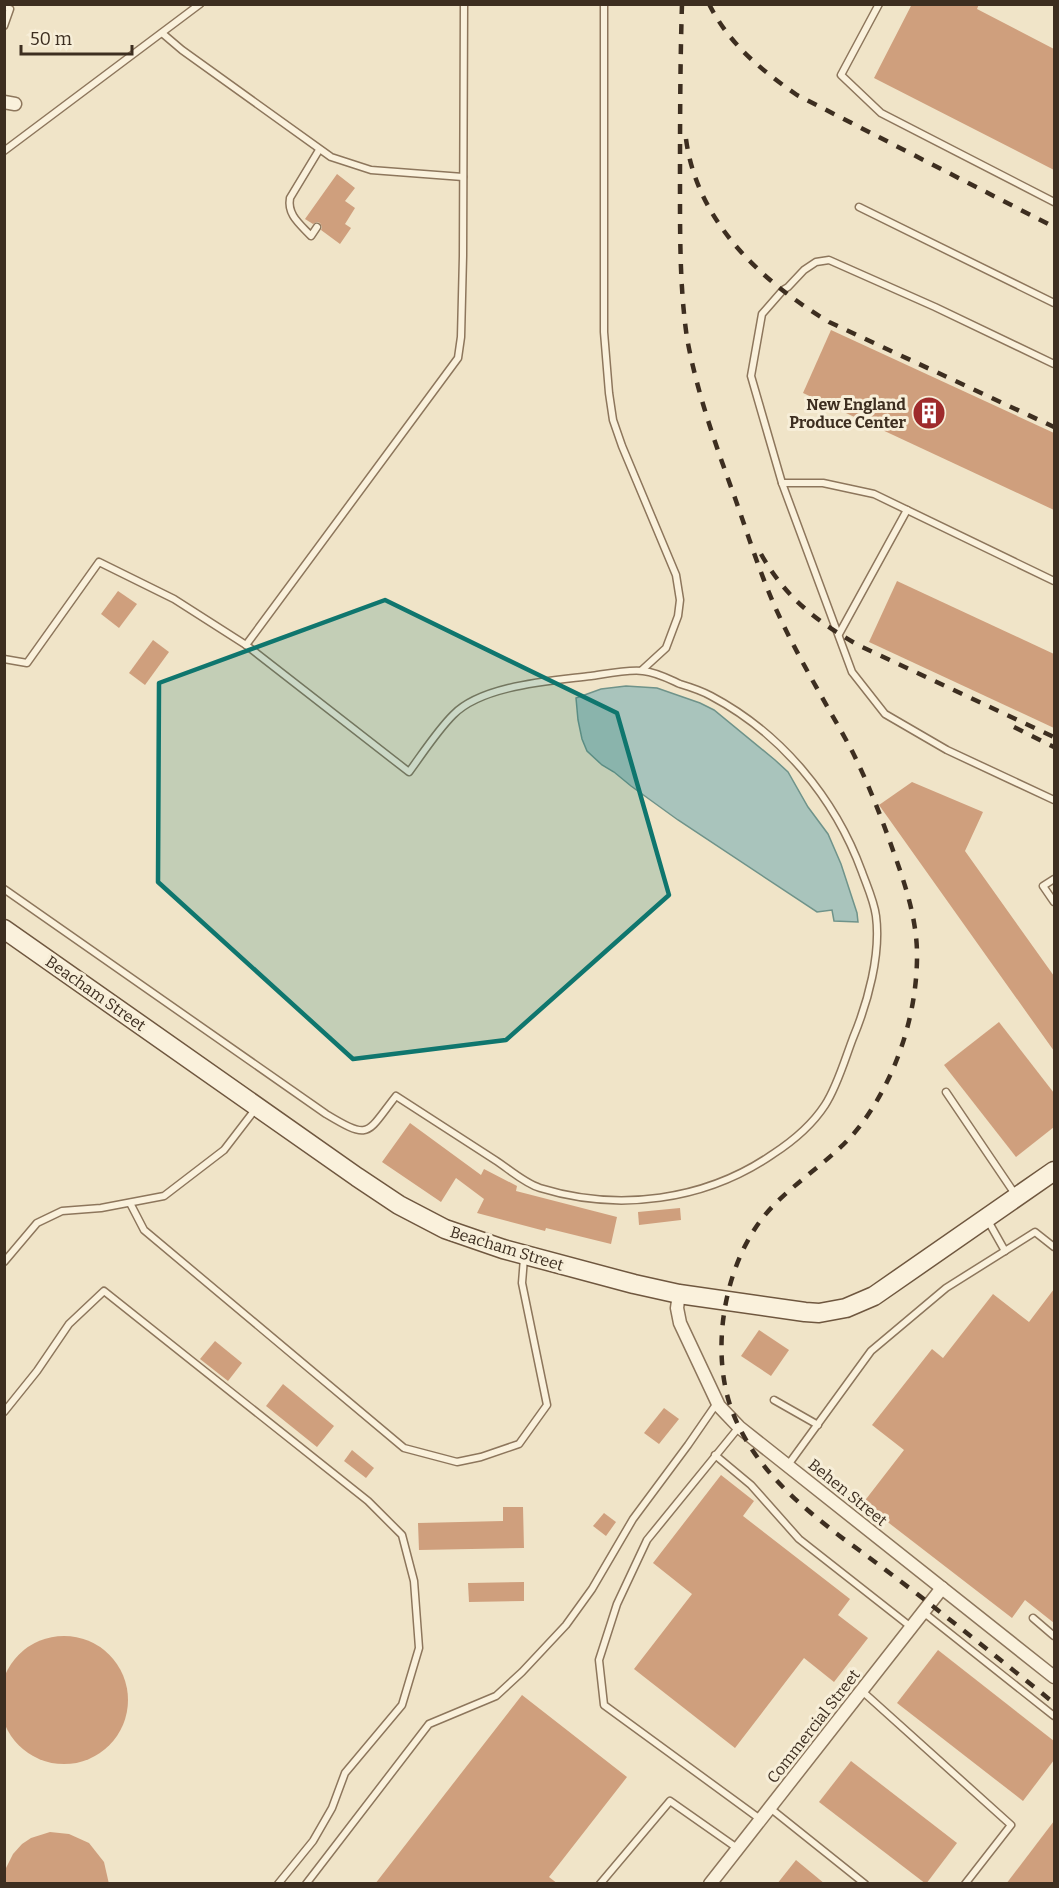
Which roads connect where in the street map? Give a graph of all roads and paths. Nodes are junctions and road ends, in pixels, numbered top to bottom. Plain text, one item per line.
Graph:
1 (200, 4) edge
2 (464, 4) edge
3 (604, 4) edge
4 (879, 4) edge
5 (4, 6) edge
6 (4, 26) edge
7 (162, 33) junction
8 (319, 150) junction
9 (4, 151) edge
10 (463, 177) junction
11 (1054, 202) edge
12 (859, 207) dead end
13 (316, 227) dead end
14 (1054, 303) edge
15 (1054, 364) edge
16 (782, 483) junction
17 (907, 510) junction
18 (1054, 581) edge
19 (839, 634) junction
20 (246, 645) junction
21 (4, 659) edge
22 (642, 670) junction
23 (1054, 800) edge
24 (1054, 879) edge
25 (4, 889) edge
26 (1054, 902) edge
27 (4, 929) edge
28 (946, 1092) dead end
29 (257, 1107) junction
30 (1054, 1171) edge
31 (1017, 1197) junction
32 (130, 1203) junction
33 (987, 1219) junction
34 (1054, 1247) edge
35 (1005, 1251) junction
36 (524, 1255) junction
37 (4, 1262) edge
38 (679, 1294) junction
39 (774, 1400) dead end
40 (718, 1403) junction
41 (4, 1412) edge
42 (818, 1425) junction
43 (739, 1427) junction
44 (715, 1455) junction
45 (788, 1465) junction
46 (942, 1588) junction
47 (923, 1612) junction
48 (1033, 1618) dead end
49 (911, 1627) junction
50 (1054, 1636) edge
51 (1054, 1677) edge
52 (861, 1691) junction
53 (1054, 1716) edge
54 (769, 1808) junction
55 (760, 1820) junction
56 (737, 1848) junction
57 (278, 1884) edge
58 (306, 1884) edge
59 (600, 1884) edge
60 (710, 1884) edge
61 (865, 1884) edge
62 (965, 1884) edge

1 - 7 lane
2 - 10 lane
3 - 22 lane
4 - 11 lane
5 - 6 lane
7 - 8 lane
7 - 9 lane
8 - 10 lane
8 - 13 lane
10 - 20 lane
12 - 14 lane
15 - 16 lane
16 - 17 lane
16 - 19 lane
17 - 18 lane
17 - 19 lane
19 - 23 lane
20 - 21 lane
20 - 22 lane
22 - 25 lane
24 - 26 lane
27 - 29 main road, Beacham Street
28 - 31 lane
29 - 32 lane
29 - 36 main road, Beacham Street
30 - 31 main road, Beacham Street
31 - 33 main road, Beacham Street
32 - 36 lane
32 - 37 lane
33 - 35 lane
33 - 38 main road, Beacham Street
34 - 35 lane
35 - 42 lane
36 - 38 main road, Beacham Street
38 - 40 street, Behen Street
39 - 42 lane
40 - 43 street, Behen Street
40 - 58 lane
41 - 57 lane
42 - 45 lane
43 - 44 lane
43 - 45 street, Behen Street
44 - 49 lane
44 - 55 lane
45 - 46 street, Behen Street
46 - 47 street, Commercial Street
46 - 51 street, Behen Street
47 - 49 street, Commercial Street
47 - 53 lane
48 - 50 lane
49 - 52 street, Commercial Street
52 - 54 street, Commercial Street
52 - 62 lane
54 - 55 street, Commercial Street
54 - 61 lane
55 - 56 street, Commercial Street
56 - 59 lane
56 - 60 street, Commercial Street

